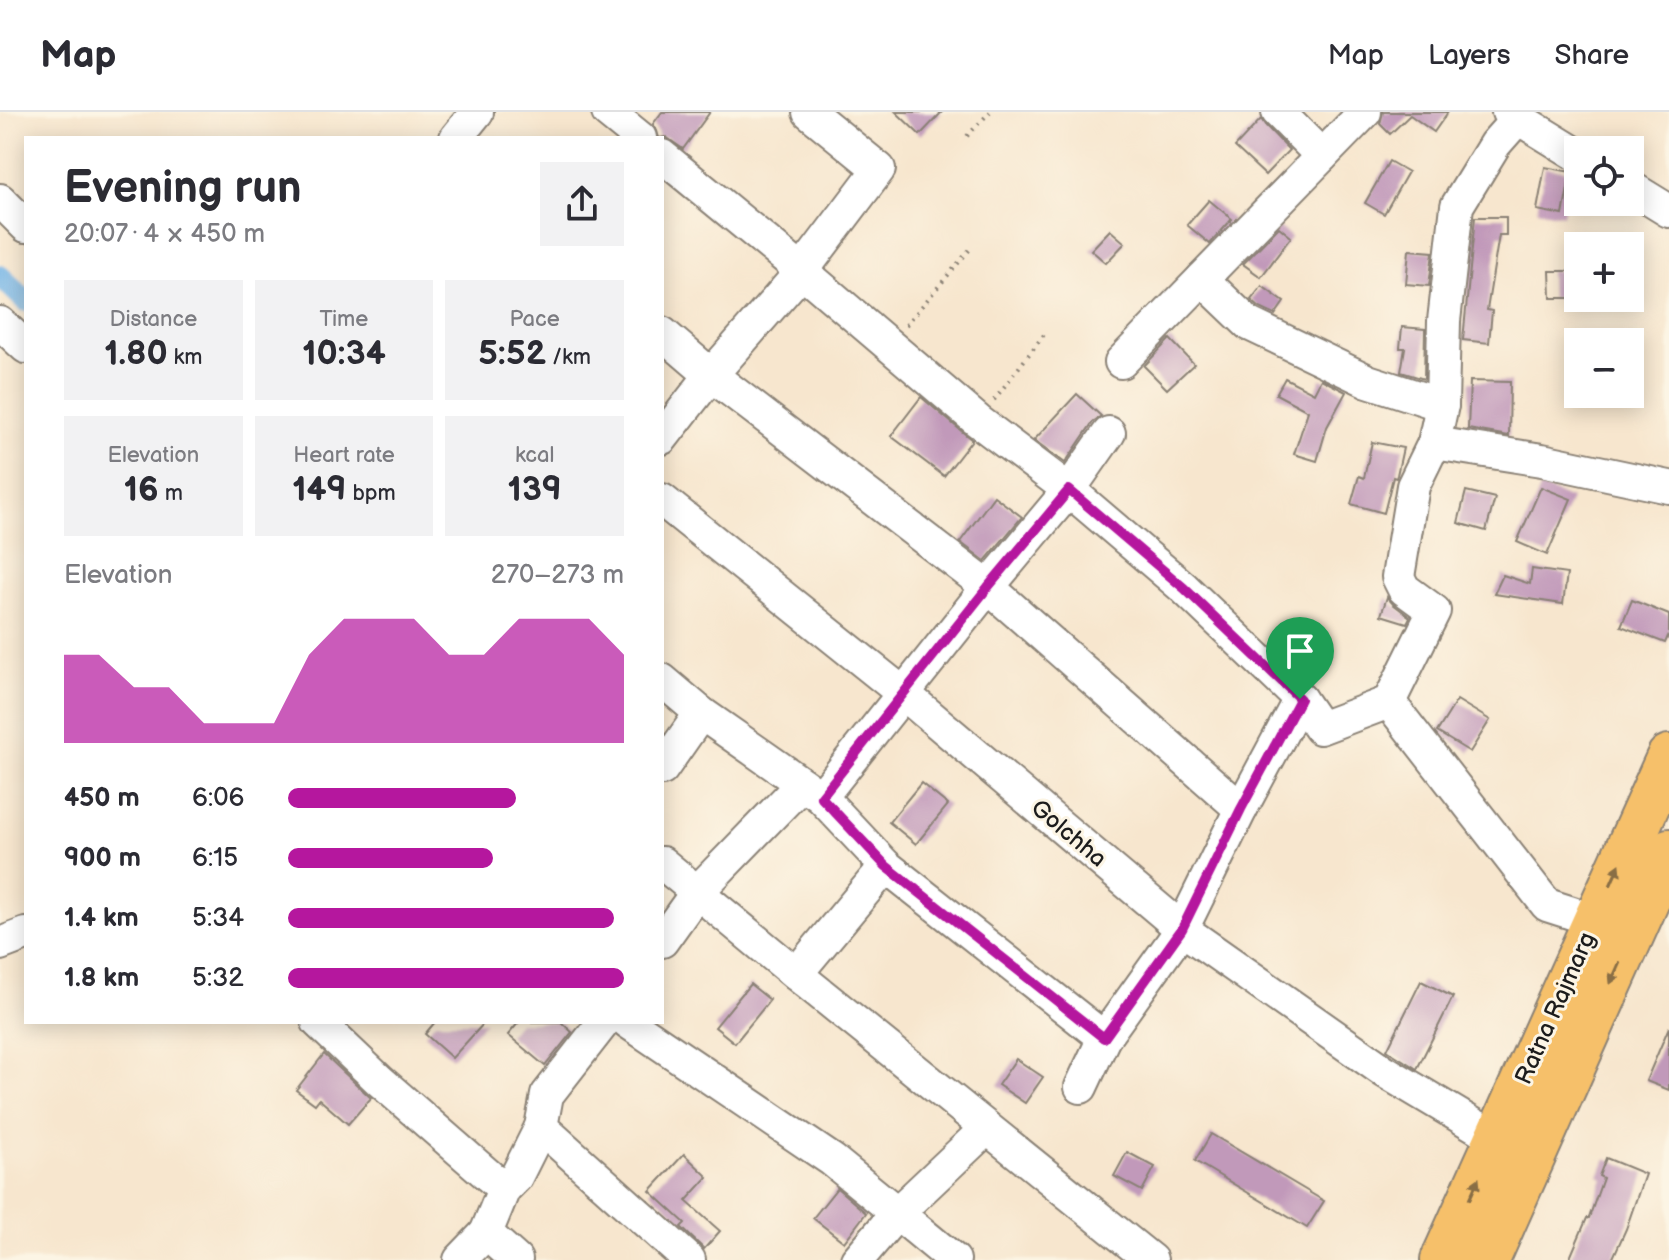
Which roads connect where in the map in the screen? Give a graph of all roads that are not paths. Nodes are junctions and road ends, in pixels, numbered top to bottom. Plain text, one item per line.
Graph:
1 (477, 112) edge
2 (608, 112) edge
3 (1278, 112) edge
4 (1365, 112) edge
5 (1515, 114) edge
6 (822, 116) edge
7 (458, 136) edge
8 (638, 136) edge
9 (1564, 146) edge
10 (1322, 156) junction
11 (664, 158) edge
12 (1644, 196) edge
13 (0, 200) edge
14 (1669, 211) edge
15 (24, 224) edge
16 (802, 271) junction
17 (1202, 279) junction
18 (0, 323) edge
19 (664, 335) edge
20 (24, 345) edge
21 (1121, 362) dead end
22 (711, 375) junction
23 (1442, 405) junction
24 (1109, 433) dead end
25 (664, 435) edge
26 (1434, 443) junction
27 (1669, 487) edge
28 (1069, 490) junction
29 (664, 502) edge
30 (988, 587) junction
31 (664, 682) edge
32 (904, 694) junction
33 (1300, 699) junction
34 (1389, 702) junction
35 (701, 713) junction
36 (1669, 757) edge
37 (664, 766) edge
38 (811, 791) junction
39 (1241, 809) junction
40 (1669, 851) edge
41 (664, 865) edge
42 (886, 866) junction
43 (697, 892) junction
44 (1594, 920) junction
45 (1182, 929) junction
46 (24, 935) edge
47 (664, 938) edge
48 (0, 944) edge
49 (796, 974) junction
50 (320, 1024) edge
51 (602, 1024) edge
52 (631, 1024) edge
53 (1104, 1038) junction
54 (1081, 1087) dead end
55 (541, 1127) junction
56 (987, 1128) junction
57 (1496, 1138) junction
58 (504, 1189) junction
59 (897, 1213) junction
60 (486, 1233) junction
61 (460, 1260) edge
62 (516, 1260) edge
63 (689, 1260) edge
64 (857, 1260) edge
65 (954, 1260) edge
66 (1151, 1260) edge
67 (1443, 1260) edge
68 (1487, 1260) edge

1 - 7 street
2 - 8 street
3 - 10 street
4 - 10 street
5 - 9 street
5 - 23 street
6 - 16 street
10 - 17 street
11 - 16 street
12 - 14 street
13 - 15 street
16 - 22 street
16 - 28 street
17 - 21 street
17 - 23 street
18 - 20 street
19 - 22 street
22 - 25 street
22 - 30 street
23 - 26 street
24 - 28 street
26 - 27 street
26 - 34 street
28 - 30 street
28 - 33 street
29 - 32 street, Golchha
30 - 32 street
30 - 39 street
31 - 35 street
32 - 38 street
32 - 45 street, Golchha
33 - 34 street
33 - 39 street
34 - 44 street
35 - 37 street
35 - 38 street
44 -> 36 highway, Ratna Rajmarg
38 - 42 street
38 - 43 street
39 - 45 street
40 -> 68 highway, Ratna Rajmarg
41 - 43 street
42 - 49 street
42 - 53 street
43 - 47 street
43 - 49 street
44 - 57 highway, Ratna Rajmarg
45 - 53 street
45 - 57 street, Golchha
46 - 48 street
49 - 56 street
50 - 58 street
51 - 55 street
52 - 59 street
53 - 54 street
55 - 58 street
55 - 63 street
56 - 59 street
56 - 66 street
67 -> 57 highway, Ratna Rajmarg
58 - 60 street
59 - 64 street
59 - 65 street
60 - 61 street
60 - 62 street

